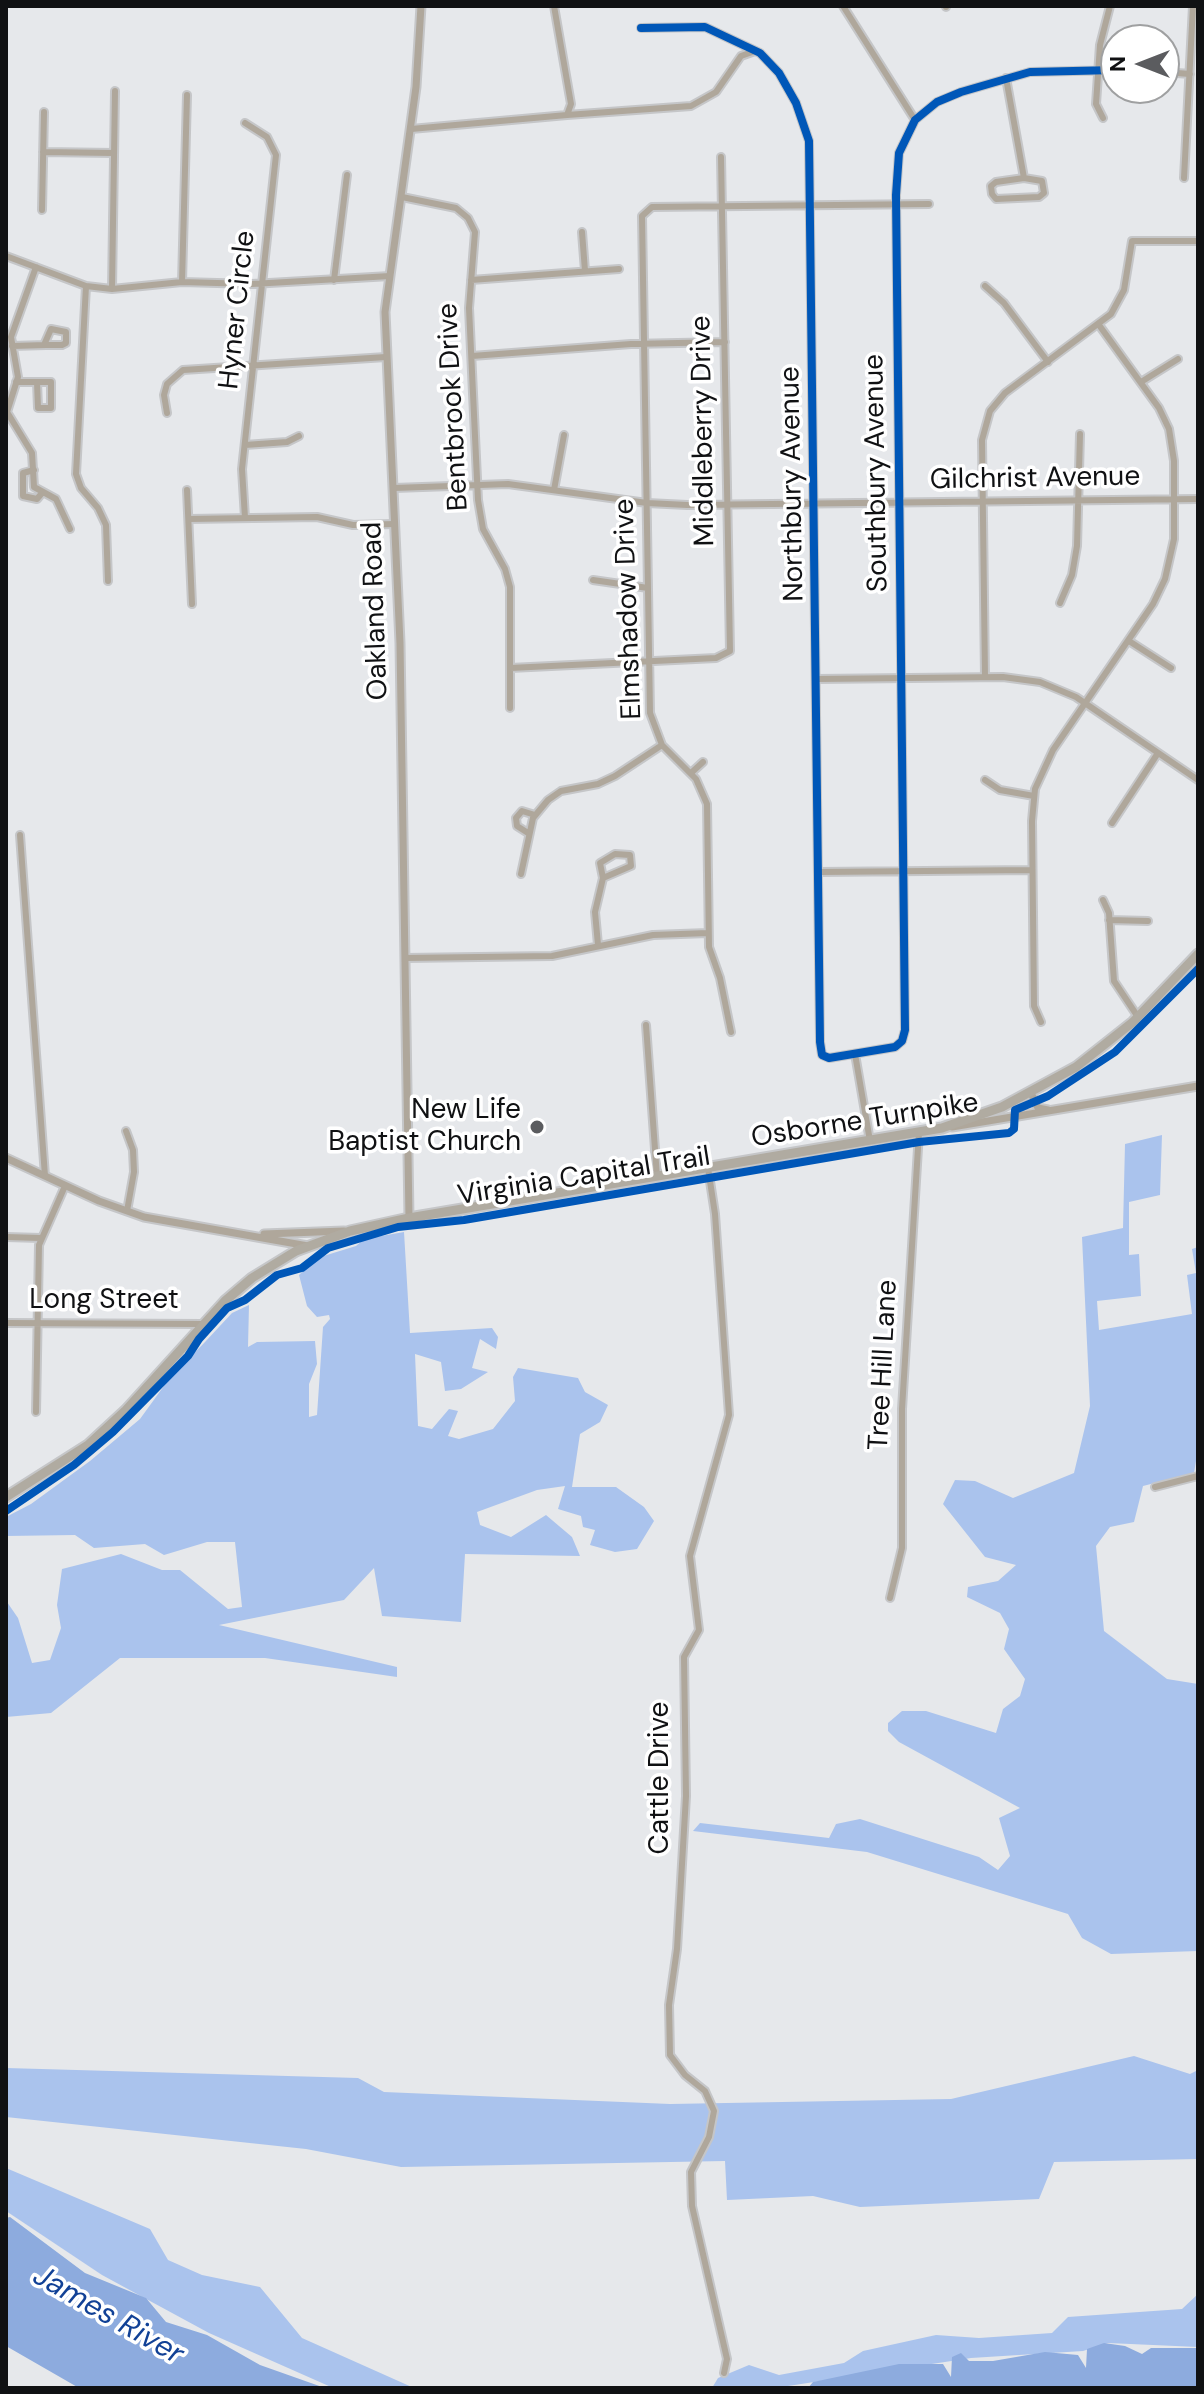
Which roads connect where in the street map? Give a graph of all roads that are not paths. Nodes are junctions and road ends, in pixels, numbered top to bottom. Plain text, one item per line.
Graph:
1 (421, 6) edge
2 (554, 6) edge
3 (843, 6) edge
4 (1110, 6) edge
5 (1193, 6) edge
6 (641, 28) dead end
7 (758, 52) junction
8 (1099, 70) junction
9 (1180, 73) edge
10 (1190, 74) junction
11 (1006, 78) junction
12 (115, 91) dead end
13 (187, 95) dead end
14 (44, 112) dead end
15 (567, 115) junction
16 (1103, 118) dead end
17 (915, 120) junction
18 (245, 123) dead end
19 (411, 129) junction
20 (43, 152) junction
21 (114, 153) junction
22 (721, 157) dead end
23 (347, 175) dead end
24 (1024, 178) junction
25 (1184, 178) dead end
26 (402, 197) junction
27 (896, 204) junction
28 (929, 204) dead end
29 (812, 205) junction
30 (722, 206) junction
31 (42, 210) dead end
32 (582, 232) dead end
33 (1198, 241) edge
34 (6, 256) edge
35 (36, 267) junction
36 (619, 269) dead end
37 (585, 271) junction
38 (390, 276) junction
39 (334, 280) junction
40 (471, 280) junction
41 (182, 282) junction
42 (263, 284) junction
43 (86, 286) junction
44 (985, 286) dead end
45 (112, 289) junction
46 (1099, 325) junction
47 (725, 342) junction
48 (644, 344) junction
49 (44, 345) dead end
50 (12, 346) junction
51 (472, 356) junction
52 (386, 357) junction
53 (1178, 359) dead end
54 (1048, 362) junction
55 (254, 364) junction
56 (16, 382) junction
57 (37, 382) junction
58 (1141, 382) junction
59 (167, 413) dead end
60 (14, 426) junction
61 (6, 432) edge
62 (1080, 434) dead end
63 (564, 435) dead end
64 (299, 436) dead end
65 (245, 445) junction
66 (34, 470) junction
67 (478, 484) junction
68 (394, 488) junction
69 (187, 490) dead end
70 (554, 490) junction
71 (42, 493) junction
72 (1175, 499) junction
73 (1198, 499) edge
74 (1078, 500) junction
75 (983, 502) junction
76 (647, 503) junction
77 (815, 503) junction
78 (900, 503) junction
79 (728, 504) junction
80 (245, 518) junction
81 (189, 519) junction
82 (395, 524) junction
83 (70, 529) dead end
84 (593, 580) dead end
85 (108, 581) dead end
86 (648, 588) junction
87 (1060, 603) dead end
88 (192, 604) dead end
89 (1129, 641) junction
90 (650, 661) junction
91 (510, 668) junction
92 (1171, 668) dead end
93 (985, 677) junction
94 (901, 678) junction
95 (817, 679) junction
96 (1085, 703) junction
97 (510, 708) dead end
98 (662, 745) junction
99 (1158, 753) junction
100 (703, 762) dead end
101 (691, 773) junction
102 (985, 780) dead end
103 (1198, 780) edge
104 (1034, 796) junction
105 (535, 815) junction
106 (1112, 823) dead end
107 (528, 833) junction
108 (20, 835) dead end
109 (1032, 870) junction
110 (904, 871) junction
111 (819, 872) junction
112 (521, 874) dead end
113 (603, 878) junction
114 (1103, 900) dead end
115 (1109, 920) junction
116 (1148, 921) dead end
117 (708, 933) junction
118 (598, 945) junction
119 (1198, 954) edge
120 (405, 958) junction
121 (1138, 1017) junction
122 (1041, 1022) dead end
123 (646, 1025) dead end
124 (731, 1032) dead end
125 (855, 1054) junction
126 (1198, 1086) edge
127 (1031, 1093) junction
128 (996, 1109) junction
129 (1059, 1110) junction
130 (1000, 1122) junction
131 (942, 1128) junction
132 (126, 1131) dead end
133 (919, 1132) junction
134 (870, 1141) junction
135 (6, 1158) edge
136 (708, 1168) junction
137 (45, 1176) junction
138 (657, 1177) junction
139 (65, 1186) junction
140 (127, 1211) junction
141 (409, 1218) junction
142 (350, 1231) junction
143 (250, 1235) junction
144 (6, 1237) edge
145 (41, 1238) junction
146 (280, 1240) junction
147 (308, 1246) junction
148 (291, 1254) junction
149 (38, 1322) junction
150 (6, 1323) edge
151 (202, 1324) junction
152 (36, 1412) dead end
153 (1198, 1476) edge
154 (1155, 1487) dead end
155 (6, 1497) edge
156 (890, 1598) dead end
157 (724, 2373) dead end

1 - 19 street, Oakland Road
2 - 15 street
3 - 17 street
4 - 8 street
5 - 10 street
6 - 7 street, Northbury Avenue
7 - 15 street
7 - 29 street, Northbury Avenue
8 - 11 street
8 - 16 street
9 - 10 street
10 - 25 street
11 - 17 street
11 - 24 street
12 - 21 street
13 - 41 street
14 - 20 street
15 - 19 street
17 - 27 street, Southbury Avenue
18 - 42 street, Hyner Circle
19 - 26 street, Oakland Road
20 - 21 street
20 - 31 street
21 - 45 street
22 - 30 street, Middleberry Drive
23 - 39 street
24 - 24 street
26 - 38 street, Oakland Road
26 - 40 street, Bentbrook Drive
27 - 28 street
27 - 29 street
27 - 78 street, Southbury Avenue
29 - 30 street
29 - 77 street, Northbury Avenue
30 - 47 street, Middleberry Drive
30 - 48 street, Elmshadow Drive
32 - 37 street
33 - 46 street
34 - 35 street
35 - 43 street
35 - 50 street
36 - 37 street
37 - 40 street
38 - 39 street
38 - 52 street, Oakland Road
39 - 42 street
40 - 51 street, Bentbrook Drive
41 - 42 street
41 - 45 street
42 - 55 street, Hyner Circle
43 - 45 street
43 - 85 street
44 - 54 street
46 - 54 street
46 - 58 street
47 - 48 street
47 - 79 street, Middleberry Drive
48 - 51 street
48 - 76 street, Elmshadow Drive
49 - 50 street
50 - 56 street
51 - 67 street, Bentbrook Drive
52 - 55 street
52 - 68 street, Oakland Road
53 - 58 street
54 - 75 street
55 - 59 street
55 - 65 street, Hyner Circle
56 - 57 street
56 - 60 street
57 - 57 street
58 - 72 street
60 - 61 street
60 - 66 street
62 - 74 street
63 - 70 street
64 - 65 street
65 - 80 street, Hyner Circle
66 - 71 street
66 - 71 street
67 - 68 street, Gilchrist Avenue
67 - 70 street, Gilchrist Avenue
67 - 91 street, Bentbrook Drive
68 - 82 street, Oakland Road
69 - 81 street
70 - 76 street, Gilchrist Avenue
71 - 83 street
72 - 73 street, Gilchrist Avenue
72 - 74 street, Gilchrist Avenue
72 - 89 street
74 - 75 street, Gilchrist Avenue
74 - 87 street
75 - 78 street, Gilchrist Avenue
75 - 93 street
76 - 79 street, Gilchrist Avenue
76 - 86 street, Elmshadow Drive
77 - 78 street, Gilchrist Avenue
77 - 79 street, Gilchrist Avenue
77 - 95 street, Northbury Avenue
78 - 94 street, Southbury Avenue
79 - 90 street, Middleberry Drive
80 - 81 street
80 - 82 street
81 - 88 street
82 - 120 street, Oakland Road
84 - 86 street
86 - 90 street, Elmshadow Drive
89 - 92 street
89 - 96 street
90 - 91 street
90 - 98 street, Elmshadow Drive
91 - 97 street, Bentbrook Drive
93 - 94 street
93 - 96 street
94 - 95 street
94 - 110 street, Southbury Avenue
95 - 111 street, Northbury Avenue
96 - 99 street
96 - 104 street
98 - 101 street, Elmshadow Drive
98 - 105 street
99 - 103 street
99 - 106 street
100 - 101 street
101 - 117 street, Elmshadow Drive
102 - 104 street
104 - 109 street
105 - 107 street
105 - 107 street
107 - 112 street
108 - 137 street
109 - 110 street
109 - 122 street
110 - 111 street
110 - 125 street, Southbury Avenue
111 - 125 street, Northbury Avenue
113 - 113 street
113 - 118 street
114 - 115 street
115 - 116 street
115 - 121 street
117 - 118 street
117 - 124 street, Elmshadow Drive
118 - 120 street
119 - 121 main road
120 - 141 street, Oakland Road
121 - 127 main road
123 - 138 street
125 - 134 street
126 - 129 street, Osborne Turnpike
127 - 128 main road
127 - 129 street
128 - 130 street
128 - 131 main road
129 - 130 street, Osborne Turnpike
130 - 131 street, Osborne Turnpike
131 - 133 main road, Osborne Turnpike
132 - 140 street
133 - 134 main road, Osborne Turnpike
133 - 156 street, Tree Hill Lane
134 - 136 main road, Osborne Turnpike
135 - 137 street
136 - 138 main road, Osborne Turnpike
136 - 157 street, Cattle Drive
137 - 139 street
138 - 141 main road, Osborne Turnpike
139 - 140 street
139 - 145 street
140 - 143 street
141 - 142 main road, Osborne Turnpike
142 - 143 street
142 - 147 main road, Osborne Turnpike
143 - 146 street
144 - 145 street
145 - 149 street
146 - 147 street
146 - 148 street
147 - 148 main road, Osborne Turnpike
148 - 151 main road, Osborne Turnpike
149 - 150 street, Long Street
149 - 151 street, Long Street
149 - 152 street
151 - 155 main road, Osborne Turnpike
153 - 154 street

